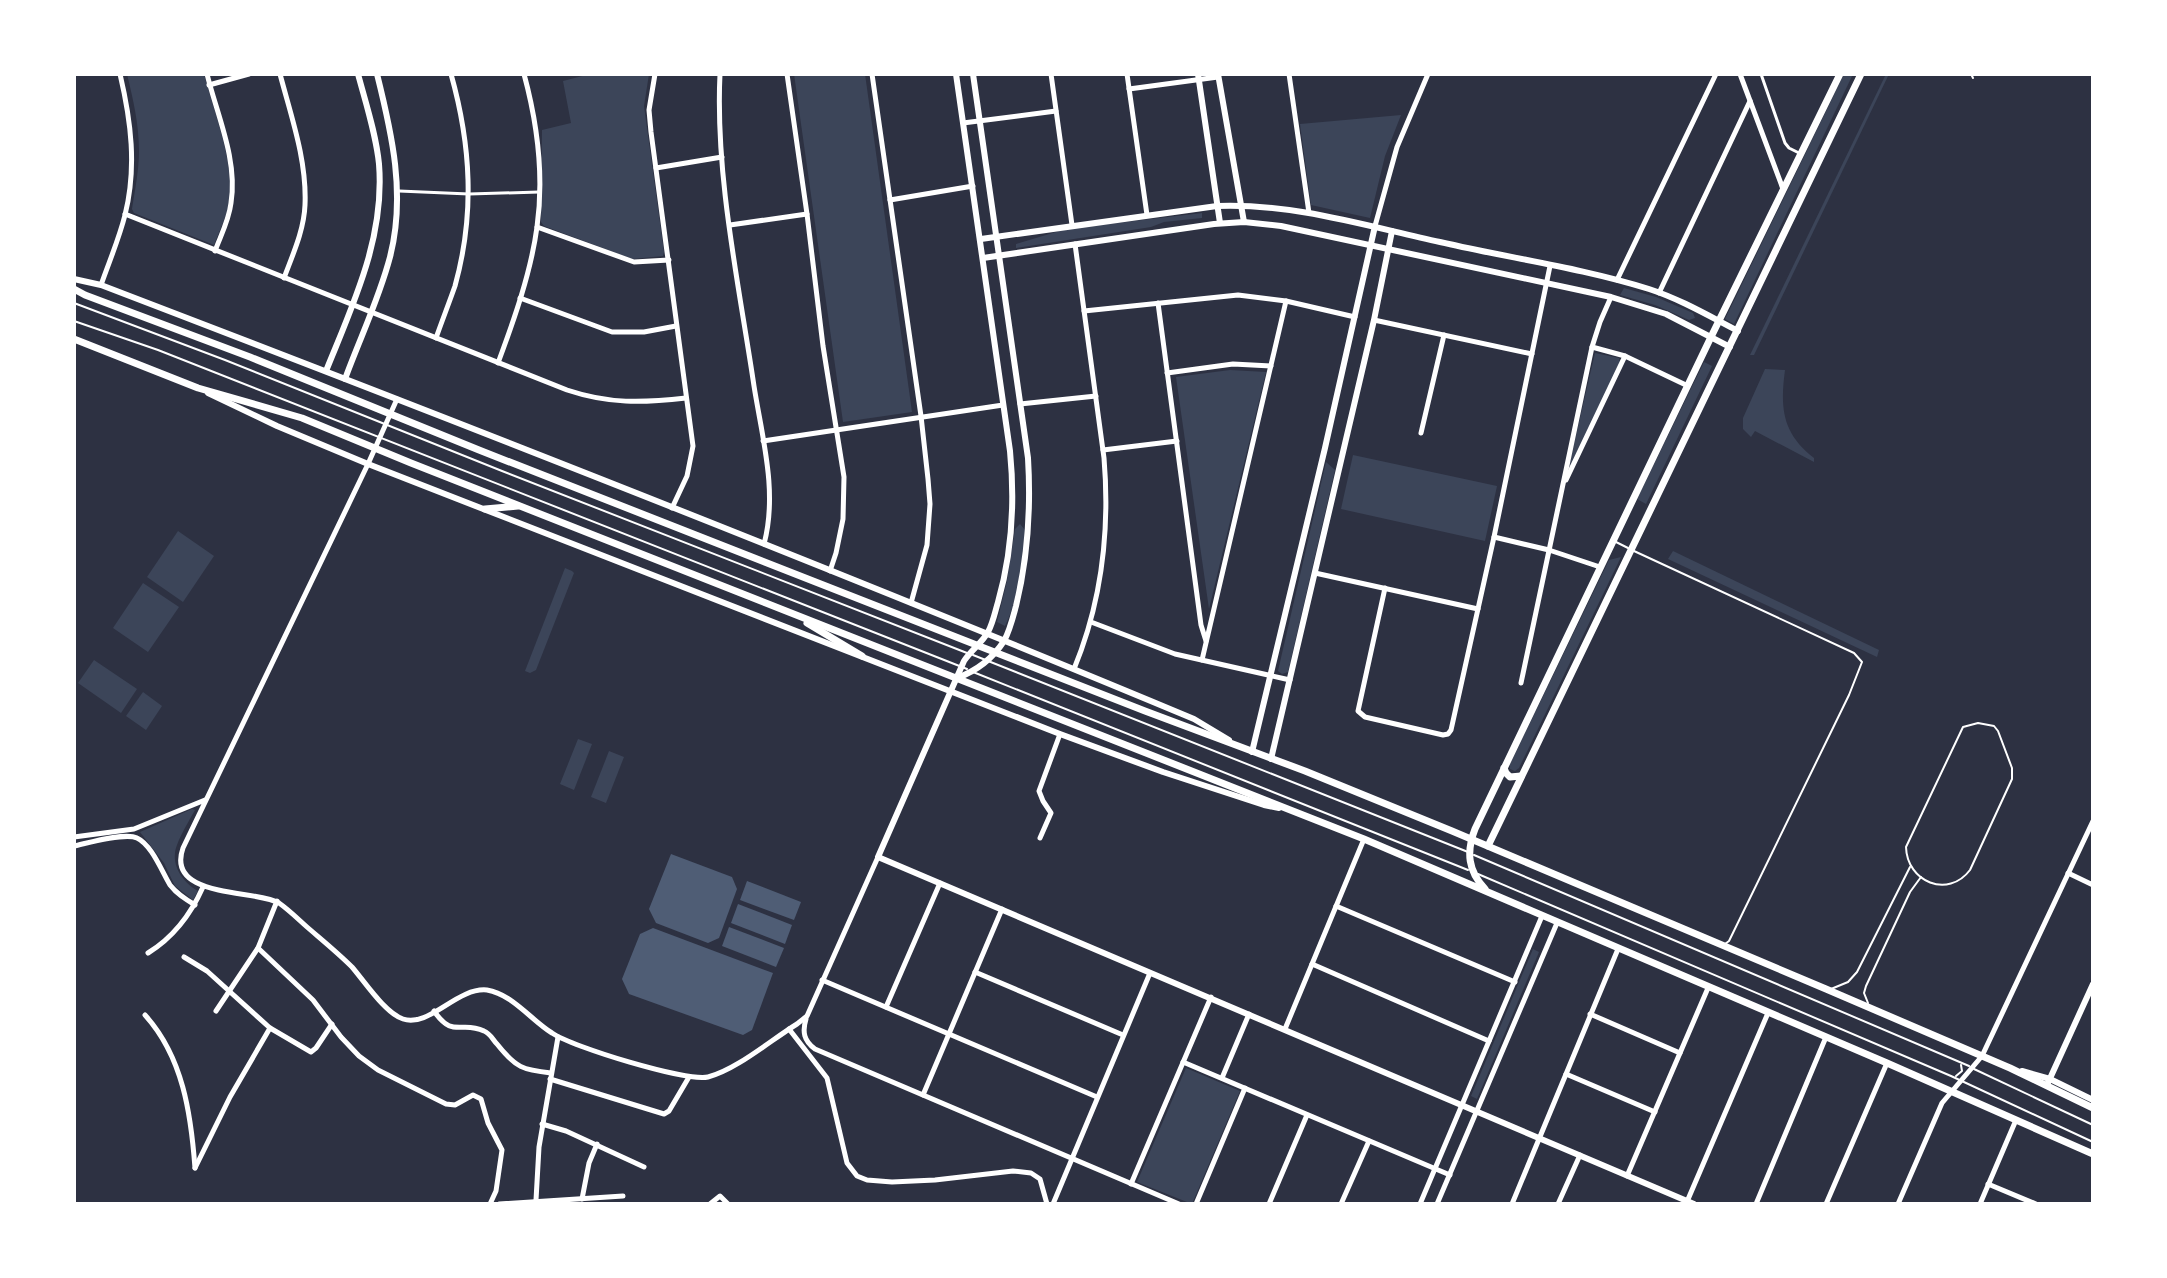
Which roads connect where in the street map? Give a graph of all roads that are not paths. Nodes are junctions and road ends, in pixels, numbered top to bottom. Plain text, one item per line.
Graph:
1 (120, 74) edge
2 (207, 74) edge
3 (249, 74) edge
4 (280, 74) edge
5 (358, 74) edge
6 (377, 74) edge
7 (451, 74) edge
8 (524, 74) edge
9 (655, 74) edge
10 (720, 74) edge
11 (787, 74) edge
12 (872, 74) edge
13 (956, 74) edge
14 (973, 74) edge
15 (1051, 74) edge
16 (1127, 74) edge
17 (1289, 74) edge
18 (1428, 74) edge
19 (1716, 74) edge
20 (1740, 74) edge
21 (1761, 74) edge
22 (1840, 74) edge
23 (1861, 74) edge
24 (1218, 76) edge
25 (1199, 77) edge
26 (209, 85) junction
27 (1129, 89) junction
28 (1750, 101) junction
29 (1056, 111) junction
30 (979, 122) junction
31 (963, 123) junction
32 (1801, 154) junction
33 (722, 157) junction
34 (656, 168) junction
35 (973, 186) junction
36 (1783, 190) junction
37 (398, 191) junction
38 (539, 192) junction
39 (469, 194) junction
40 (890, 200) junction
41 (1239, 205) junction
42 (1217, 206) junction
43 (1309, 213) junction
44 (125, 214) junction
45 (807, 214) junction
46 (1147, 215) junction
47 (1244, 222) junction
48 (1220, 223) junction
49 (730, 225) junction
50 (1072, 225) junction
51 (1375, 226) junction
52 (537, 227) junction
53 (1392, 231) junction
54 (997, 237) junction
55 (981, 239) junction
56 (1443, 243) junction
57 (1075, 244) junction
58 (1370, 245) junction
59 (1388, 249) junction
60 (1469, 249) junction
61 (215, 251) junction
62 (1000, 254) junction
63 (1495, 254) junction
64 (983, 258) junction
65 (669, 260) junction
66 (1440, 260) junction
67 (1465, 265) junction
68 (1550, 266) junction
69 (1492, 271) junction
70 (284, 278) junction
71 (74, 279) edge
72 (1617, 280) junction
73 (1547, 282) junction
74 (101, 285) junction
75 (74, 289) edge
76 (1659, 293) junction
77 (1611, 297) junction
78 (520, 298) junction
79 (1286, 301) junction
80 (74, 303) edge
81 (1158, 303) junction
82 (353, 304) junction
83 (371, 311) junction
84 (1084, 311) junction
85 (1355, 317) junction
86 (1374, 320) junction
87 (74, 321) edge
88 (1719, 321) junction
89 (677, 326) junction
90 (1738, 331) junction
91 (1444, 335) junction
92 (1711, 337) junction
93 (436, 338) junction
94 (74, 339) edge
95 (1592, 347) junction
96 (1730, 347) junction
97 (1532, 354) junction
98 (1625, 356) junction
99 (498, 363) junction
100 (1271, 366) junction
101 (326, 371) junction
102 (1167, 373) junction
103 (345, 379) junction
104 (1688, 386) junction
105 (198, 388) junction
106 (1096, 396) junction
107 (686, 398) junction
108 (397, 399) junction
109 (1020, 404) junction
110 (1003, 405) junction
111 (390, 414) junction
112 (921, 416) junction
113 (386, 424) junction
114 (836, 430) junction
115 (1421, 433) dead end
116 (379, 438) junction
117 (763, 441) junction
118 (1177, 441) junction
119 (375, 448) junction
120 (1103, 450) junction
121 (1324, 452) junction
122 (1342, 455) junction
123 (368, 464) junction
124 (1563, 484) junction
125 (521, 506) junction
126 (672, 508) junction
127 (485, 509) junction
128 (1013, 514) junction
129 (1029, 514) junction
130 (1494, 537) junction
131 (1613, 541) junction
132 (764, 544) junction
133 (1549, 550) junction
134 (1631, 550) junction
135 (1600, 567) junction
136 (830, 571) junction
137 (1315, 573) junction
138 (1385, 588) junction
139 (911, 603) junction
140 (1478, 609) junction
141 (788, 612) junction
142 (1091, 622) junction
143 (987, 633) junction
144 (1004, 640) junction
145 (1206, 641) junction
146 (976, 645) junction
147 (994, 652) junction
148 (968, 653) junction
149 (862, 656) junction
150 (986, 660) junction
151 (1202, 660) junction
152 (961, 667) junction
153 (1074, 669) junction
154 (973, 672) junction
155 (1271, 676) junction
156 (957, 678) junction
157 (1290, 680) junction
158 (1521, 683) dead end
159 (951, 692) junction
160 (1060, 734) junction
161 (1241, 748) junction
162 (1252, 752) junction
163 (1271, 759) junction
164 (1504, 768) junction
165 (1521, 776) junction
166 (206, 800) junction
167 (1294, 811) junction
168 (2093, 821) edge
169 (74, 837) edge
170 (1040, 838) dead end
171 (1364, 839) junction
172 (1471, 839) junction
173 (74, 846) edge
174 (1488, 846) junction
175 (1469, 853) junction
176 (878, 857) junction
177 (1911, 866) junction
178 (1473, 871) junction
179 (2068, 873) junction
180 (1921, 877) junction
181 (940, 883) junction
182 (2093, 885) edge
183 (203, 887) junction
184 (1489, 893) junction
185 (277, 901) junction
186 (195, 905) junction
187 (1336, 906) junction
188 (1002, 908) junction
189 (1542, 916) junction
190 (1557, 923) junction
191 (1720, 945) junction
192 (258, 948) junction
193 (1618, 949) junction
194 (148, 953) dead end
195 (184, 957) dead end
196 (1312, 964) junction
197 (1150, 971) junction
198 (975, 972) junction
199 (822, 980) junction
200 (1515, 982) junction
201 (2093, 984) edge
202 (1708, 988) junction
203 (1826, 989) junction
204 (229, 992) junction
205 (1211, 997) junction
206 (886, 1007) junction
207 (1875, 1010) junction
208 (216, 1011) dead end
209 (434, 1011) junction
210 (1768, 1013) junction
211 (1249, 1014) junction
212 (1590, 1014) junction
213 (145, 1015) dead end
214 (807, 1016) junction
215 (332, 1024) junction
216 (270, 1028) junction
217 (789, 1029) junction
218 (1285, 1029) junction
219 (949, 1034) junction
220 (1123, 1035) junction
221 (558, 1037) junction
222 (1826, 1037) junction
223 (1489, 1041) junction
224 (1680, 1053) junction
225 (1982, 1056) junction
226 (1183, 1062) junction
227 (1958, 1062) junction
228 (1887, 1063) junction
229 (1972, 1068) junction
230 (1566, 1074) junction
231 (551, 1076) junction
232 (1951, 1076) junction
233 (689, 1077) junction
234 (1222, 1078) junction
235 (1962, 1081) junction
236 (2048, 1082) junction
237 (1245, 1088) junction
238 (1952, 1092) junction
239 (923, 1095) junction
240 (1097, 1097) junction
241 (2093, 1100) edge
242 (1462, 1104) junction
243 (2093, 1108) edge
244 (1477, 1110) junction
245 (1655, 1112) junction
246 (1307, 1115) junction
247 (2016, 1120) junction
248 (542, 1124) junction
249 (2093, 1125) edge
250 (1539, 1137) junction
251 (1369, 1141) junction
252 (2093, 1142) edge
253 (597, 1144) junction
254 (2093, 1154) edge
255 (1580, 1155) junction
256 (1071, 1158) junction
257 (644, 1167) dead end
258 (1435, 1169) junction
259 (1450, 1175) junction
260 (1627, 1176) junction
261 (1131, 1184) junction
262 (1988, 1184) junction
263 (623, 1196) dead end
264 (582, 1199) junction
265 (536, 1200) junction
266 (726, 1201) edge
267 (1515, 1203) edge
268 (1689, 1203) edge
269 (490, 1204) edge
270 (499, 1204) edge
271 (710, 1204) edge
272 (1050, 1204) edge
273 (1179, 1204) edge
274 (1196, 1204) edge
275 (1269, 1204) edge
276 (1341, 1204) edge
277 (1420, 1204) edge
278 (1437, 1204) edge
279 (1558, 1204) edge
280 (1756, 1204) edge
281 (1826, 1204) edge
282 (1898, 1204) edge
283 (1980, 1204) edge
284 (2036, 1204) edge

1 - 44 street
2 - 26 street
3 - 26 street
4 - 70 street
5 - 82 street
6 - 37 street
7 - 39 street
8 - 38 street
9 - 34 street
10 - 33 street
11 - 45 street
12 - 40 street
13 - 31 street
14 - 30 street
15 - 29 street
16 - 27 street
17 - 43 street
18 - 51 street
19 - 72 street
20 - 28 street
21 - 32 street
22 - 32 main road
23 - 90 main road
24 - 25 street
24 - 41 street
25 - 27 street
25 - 42 street
26 - 61 street
27 - 46 street
28 - 36 street
28 - 76 street
29 - 30 street
29 - 50 street
30 - 31 street
30 - 54 street
31 - 35 street
32 - 36 main road
33 - 34 street
33 - 49 street
34 - 65 street
35 - 40 street
35 - 55 street
36 - 88 main road
37 - 39 street
37 - 83 street
38 - 39 street
38 - 52 street
39 - 93 street
40 - 112 street
41 - 42 street
41 - 43 street
41 - 47 street
42 - 46 street
42 - 48 street
43 - 51 street
44 - 61 street
44 - 74 street
45 - 49 street
45 - 114 street
46 - 50 street
47 - 48 street
47 - 58 street
48 - 57 street
49 - 117 street
50 - 54 street
51 - 53 street
51 - 58 street
52 - 65 street
52 - 78 street
53 - 56 street
53 - 59 street
54 - 55 street
54 - 62 street
55 - 64 street
56 - 60 street
56 - 66 street
57 - 62 street
57 - 84 street
58 - 59 street
58 - 85 street
59 - 66 street
59 - 86 street
60 - 63 street
60 - 67 street
61 - 70 street
62 - 64 street
62 - 109 street
63 - 68 street
63 - 69 street
64 - 110 street
65 - 89 street
66 - 67 street
67 - 69 street
68 - 72 street
68 - 73 street
69 - 73 street
70 - 82 street
71 - 74 street
72 - 76 street
73 - 77 street
73 - 97 street
74 - 101 street
75 - 111 main road
76 - 88 street
77 - 92 street
77 - 95 street
78 - 89 street
78 - 99 street
79 - 81 street
79 - 85 street
79 - 100 street
80 - 113 lane
81 - 84 street
81 - 102 street
82 - 83 street
82 - 101 street
83 - 93 street
83 - 103 street
84 - 106 street
85 - 121 street
86 - 91 street
86 - 122 street
87 - 116 lane
88 - 90 street
88 - 92 main road
89 - 107 street
90 - 96 main road
91 - 97 street
91 - 115 street
92 - 96 street
92 - 104 main road
93 - 99 street
94 - 105 main road
95 - 98 street
95 - 124 street
96 - 134 main road
97 - 130 street
98 - 104 street
98 - 124 street
99 - 107 street
100 - 102 street
100 - 145 street
101 - 103 street
102 - 118 street
103 - 108 street
104 - 131 main road
105 - 119 main road
105 - 123 street
106 - 109 street
106 - 120 street
107 - 126 street
108 - 111 street
108 - 126 street
109 - 129 street
110 - 112 street
110 - 128 street
111 - 113 street
111 - 146 main road
112 - 114 street
112 - 139 street
113 - 116 street
113 - 148 lane
114 - 117 street
114 - 136 street
116 - 119 street
116 - 152 lane
117 - 132 street
118 - 120 street
118 - 145 street
119 - 123 street
119 - 125 main road
120 - 142 street
121 - 122 street
121 - 155 street
122 - 137 street
123 - 127 street
123 - 166 street
124 - 133 street
125 - 127 main road
125 - 141 main road
126 - 132 street
127 - 149 street
128 - 129 street
128 - 143 street
129 - 144 street
130 - 133 street
130 - 140 street
131 - 134 lane
131 - 135 main road
132 - 136 street
133 - 135 street
133 - 158 street
134 - 165 main road
134 - 191 lane
135 - 164 main road
136 - 139 street
137 - 138 street
137 - 157 street
138 - 140 street
138 - 140 street
139 - 143 street
141 - 149 main road
141 - 156 main road
142 - 151 street
142 - 153 street
143 - 144 street
143 - 146 street
144 - 147 street
144 - 153 street
145 - 151 street
146 - 147 main road
146 - 148 street
147 - 150 street
147 - 161 main road
148 - 150 lane
148 - 152 street
149 - 159 street
150 - 154 street
150 - 175 lane
151 - 155 street
152 - 154 lane
152 - 156 street
153 - 161 street
154 - 156 street
154 - 178 lane
155 - 157 street
155 - 162 street
156 - 159 street
156 - 167 main road
157 - 163 street
159 - 160 street
159 - 176 street
160 - 167 street
160 - 170 street
161 - 162 main road
162 - 163 main road
163 - 172 main road
164 - 165 main road
164 - 172 main road
165 - 174 main road
166 - 169 street
166 - 183 street
167 - 171 main road
168 - 179 street
171 - 184 main road
171 - 187 street
172 - 174 main road
172 - 175 main road
173 - 186 street
174 - 191 main road
175 - 178 main road
175 - 227 lane
176 - 181 street
176 - 199 street
177 - 180 lane
177 - 180 lane
177 - 203 lane
178 - 184 main road
178 - 232 lane
179 - 182 street
179 - 225 street
180 - 207 lane
181 - 188 street
181 - 206 street
183 - 185 street
183 - 186 street
184 - 189 main road
185 - 192 street
185 - 209 street
186 - 194 street
187 - 196 street
187 - 200 street
188 - 197 street
188 - 198 street
189 - 190 main road
189 - 200 street
190 - 193 main road
190 - 244 street
191 - 203 main road
192 - 204 street
192 - 215 street
193 - 202 main road
193 - 212 street
195 - 204 street
196 - 218 street
196 - 223 street
197 - 205 street
197 - 220 street
198 - 219 street
198 - 220 street
199 - 206 street
199 - 214 street
200 - 223 street
201 - 236 street
202 - 210 main road
202 - 224 street
203 - 207 main road
204 - 208 street
204 - 216 street
205 - 211 street
205 - 226 street
206 - 219 street
207 - 225 main road
209 - 221 street
209 - 231 street
210 - 222 main road
210 - 268 street
211 - 218 street
211 - 234 street
212 - 224 street
212 - 230 street
213 - 216 street
214 - 217 street
214 - 239 street
215 - 216 street
215 - 269 street
217 - 233 street
217 - 272 street
218 - 242 street
219 - 239 street
219 - 240 street
220 - 240 street
221 - 231 street
221 - 233 street
222 - 228 main road
222 - 280 street
223 - 242 street
224 - 245 street
225 - 229 street
225 - 236 main road
226 - 234 street
226 - 261 street
227 - 229 lane
227 - 232 lane
228 - 238 main road
228 - 281 street
229 - 235 street
229 - 249 lane
230 - 245 street
230 - 250 street
231 - 233 street
231 - 248 street
232 - 235 lane
234 - 237 street
235 - 238 street
235 - 252 lane
236 - 241 street
236 - 243 main road
237 - 246 street
237 - 274 street
238 - 247 main road
238 - 282 street
239 - 256 street
240 - 256 street
242 - 244 street
242 - 258 street
244 - 250 street
244 - 259 street
245 - 260 street
246 - 251 street
246 - 275 street
247 - 254 main road
247 - 262 street
248 - 253 street
248 - 265 street
250 - 255 street
250 - 267 street
251 - 258 street
251 - 276 street
253 - 257 street
253 - 264 street
255 - 260 street
255 - 279 street
256 - 261 street
256 - 272 street
258 - 259 street
258 - 277 street
259 - 278 street
260 - 268 street
261 - 273 street
262 - 283 street
262 - 284 street
263 - 264 street
264 - 265 street
265 - 270 street
266 - 271 street

